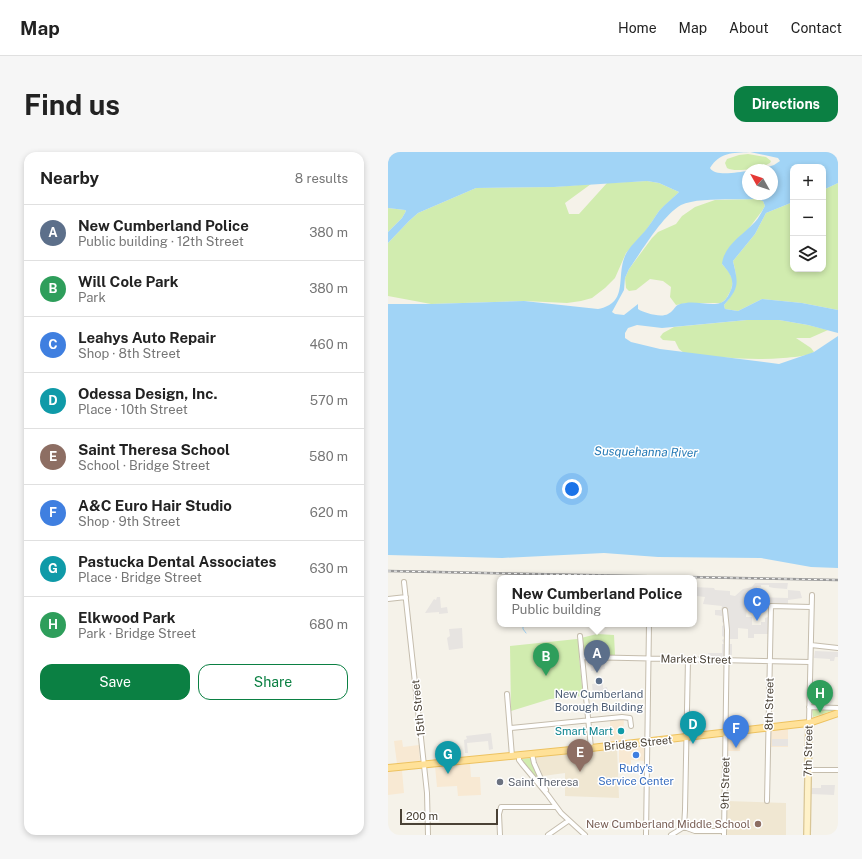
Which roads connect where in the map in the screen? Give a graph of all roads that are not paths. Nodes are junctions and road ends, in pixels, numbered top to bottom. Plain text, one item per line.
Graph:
1 (404, 582) dead end
2 (812, 595) dead end
3 (406, 597) junction
4 (388, 599) edge
5 (812, 607) junction
6 (725, 610) dead end
7 (649, 627) edge
8 (580, 636) dead end
9 (811, 645) junction
10 (838, 648) edge
11 (582, 657) junction
12 (649, 658) junction
13 (688, 659) junction
14 (727, 659) junction
15 (770, 660) junction
16 (810, 662) junction
17 (507, 694) dead end
18 (809, 706) junction
19 (838, 708) edge
20 (838, 713) edge
21 (588, 720) junction
22 (809, 723) junction
23 (631, 726) dead end
24 (511, 728) junction
25 (768, 728) junction
26 (725, 733) junction
27 (686, 737) junction
28 (647, 742) junction
29 (591, 748) junction
30 (532, 754) junction
31 (515, 756) junction
32 (423, 765) junction
33 (388, 768) edge
34 (808, 770) junction
35 (838, 770) edge
36 (547, 794) junction
37 (767, 801) dead end
38 (555, 807) junction
39 (568, 821) junction
40 (684, 827) junction
41 (724, 833) edge
42 (428, 835) edge
43 (500, 835) edge
44 (548, 835) edge
45 (585, 835) edge
46 (646, 835) edge
47 (672, 835) edge
48 (807, 835) edge

1 - 3 street, 15th Street
2 - 5 street, 7th Street
3 - 4 street
3 - 32 street, 15th Street
5 - 9 street, 7th Street
5 - 15 street, 8th Street
6 - 14 street, 9th Street
7 - 12 street
8 - 11 street
9 - 10 street
9 - 16 street, 7th Street
11 - 12 street, Market Street
11 - 21 street
12 - 13 street, Market Street
12 - 28 street
13 - 14 street, Market Street
13 - 27 street
14 - 15 street, Market Street
14 - 26 street, 9th Street
15 - 16 street, Market Street
15 - 25 street, 8th Street
16 - 18 street, 7th Street
17 - 24 street
18 - 19 street
18 - 22 street, 7th Street
20 - 22 main road, Bridge Street
21 - 23 street
21 - 24 street
21 - 29 street
22 - 25 main road, Bridge Street
22 - 34 main road, 7th Street
24 - 31 street
25 - 26 main road, Bridge Street
25 - 37 street, 8th Street
26 - 27 main road, Bridge Street
26 - 41 street, 9th Street
27 - 28 main road, Bridge Street
27 - 40 street
28 - 29 main road, Bridge Street
28 - 46 street
29 - 30 main road, Bridge Street
30 - 31 main road, Bridge Street
30 - 36 street
31 - 32 main road, Bridge Street
31 - 36 street
32 - 33 main road, Bridge Street
32 - 42 street, 15th Street
34 - 35 street
34 - 48 main road, 7th Street
36 - 38 street
38 - 39 street
38 - 43 street
39 - 44 street
39 - 45 street
40 - 41 street
40 - 47 street

